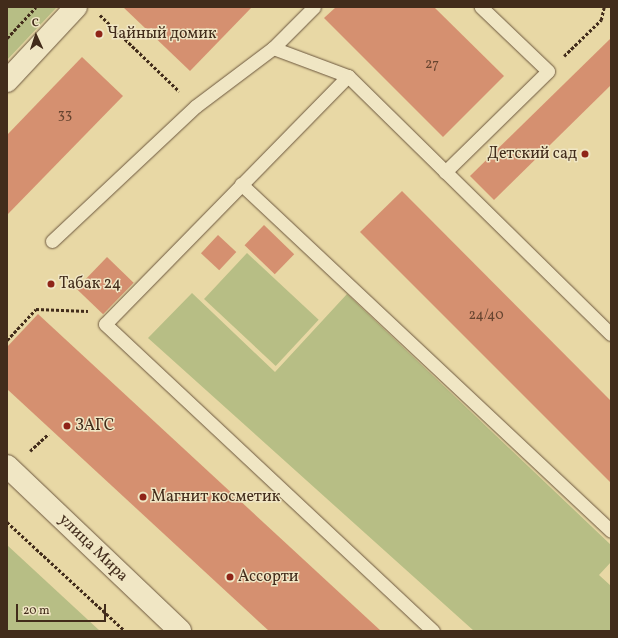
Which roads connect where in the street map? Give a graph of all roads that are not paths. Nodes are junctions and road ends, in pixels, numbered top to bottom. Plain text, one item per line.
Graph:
1 (314, 7) edge
2 (481, 7) edge
3 (86, 9) edge
4 (273, 48) junction
5 (348, 76) junction
6 (7, 81) edge
7 (446, 172) junction
8 (241, 184) junction
9 (52, 241) dead end
10 (611, 334) edge
11 (7, 466) edge
12 (611, 531) edge
13 (180, 631) edge
14 (433, 631) edge

1 - 4 lane
2 - 7 lane
3 - 6 street
4 - 5 lane
4 - 9 lane
5 - 7 lane
5 - 8 lane
7 - 10 lane
8 - 12 lane
8 - 14 lane
11 - 13 street, улица Мира

